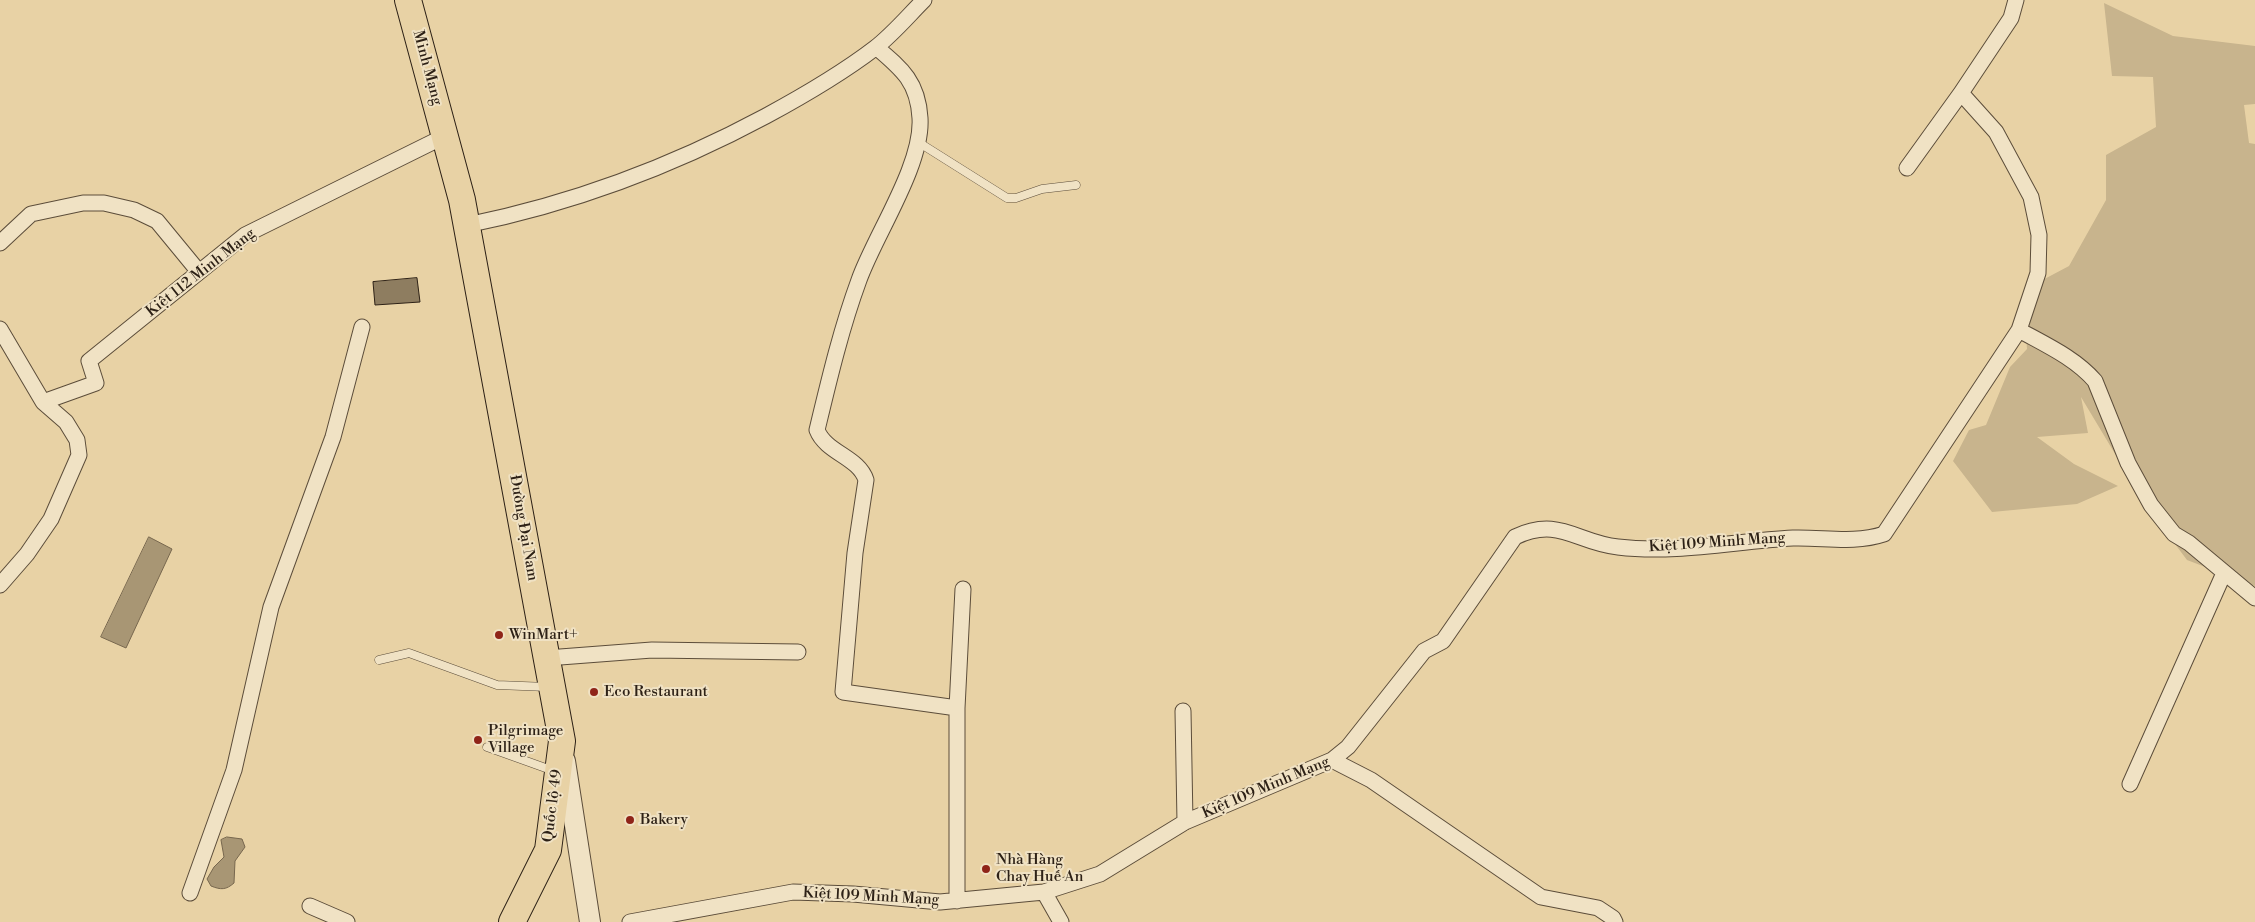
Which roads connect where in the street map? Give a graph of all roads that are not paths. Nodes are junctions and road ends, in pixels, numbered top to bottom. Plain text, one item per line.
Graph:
1 (408, 0) edge
2 (924, 0) edge
3 (2016, 0) edge
4 (876, 47) junction
5 (1961, 93) junction
6 (445, 136) junction
7 (918, 142) junction
8 (1907, 168) dead end
9 (1076, 185) dead end
10 (467, 225) junction
11 (0, 242) edge
12 (199, 272) junction
13 (362, 327) dead end
14 (0, 329) edge
15 (2019, 330) junction
16 (43, 402) junction
17 (2224, 573) junction
18 (0, 585) edge
19 (963, 589) dead end
20 (2255, 598) edge
21 (798, 652) dead end
22 (546, 658) junction
23 (380, 660) dead end
24 (552, 687) junction
25 (957, 708) junction
26 (1183, 710) dead end
27 (562, 741) junction
28 (487, 747) dead end
29 (1332, 760) junction
30 (558, 773) junction
31 (2130, 784) dead end
32 (1185, 822) junction
33 (1044, 892) junction
34 (190, 893) dead end
35 (957, 901) junction
36 (310, 906) dead end
37 (683, 918) edge
38 (347, 922) edge
39 (512, 922) edge
40 (590, 922) edge
41 (630, 922) edge
42 (1060, 922) edge
43 (1615, 922) edge

1 - 6 highway, Minh Mạng
2 - 4 street
3 - 5 street
4 - 7 street
4 - 10 street
5 - 8 street
5 - 15 street, Kiệt 109 Minh Mạng
6 - 10 highway, Đường Đại Nam
6 - 12 street, Kiệt 112 Minh Mạng
7 - 9 lane
7 - 25 street
10 - 22 highway, Đường Đại Nam
11 - 12 street
12 - 16 street, Kiệt 112 Minh Mạng
13 - 34 street
14 - 16 street
15 - 17 street
15 - 29 street, Kiệt 109 Minh Mạng
16 - 18 street
17 - 20 street
17 - 31 street
19 - 25 street
21 - 22 street
22 - 24 highway, Đường Đại Nam
23 - 24 lane
24 - 27 highway, Đường Đại Nam
25 - 35 street
26 - 32 street
27 - 30 highway, Quốc lộ 49
27 - 40 street, Đường Đại Nam
28 - 30 lane
29 - 32 street, Kiệt 109 Minh Mạng
29 - 43 street
30 - 39 highway, Quốc lộ 49
32 - 33 street, Kiệt 109 Minh Mạng
33 - 35 street, Kiệt 109 Minh Mạng
33 - 42 street
35 - 37 street, Kiệt 109 Minh Mạng
36 - 38 street
37 - 41 street, Kiệt 109 Minh Mạng

